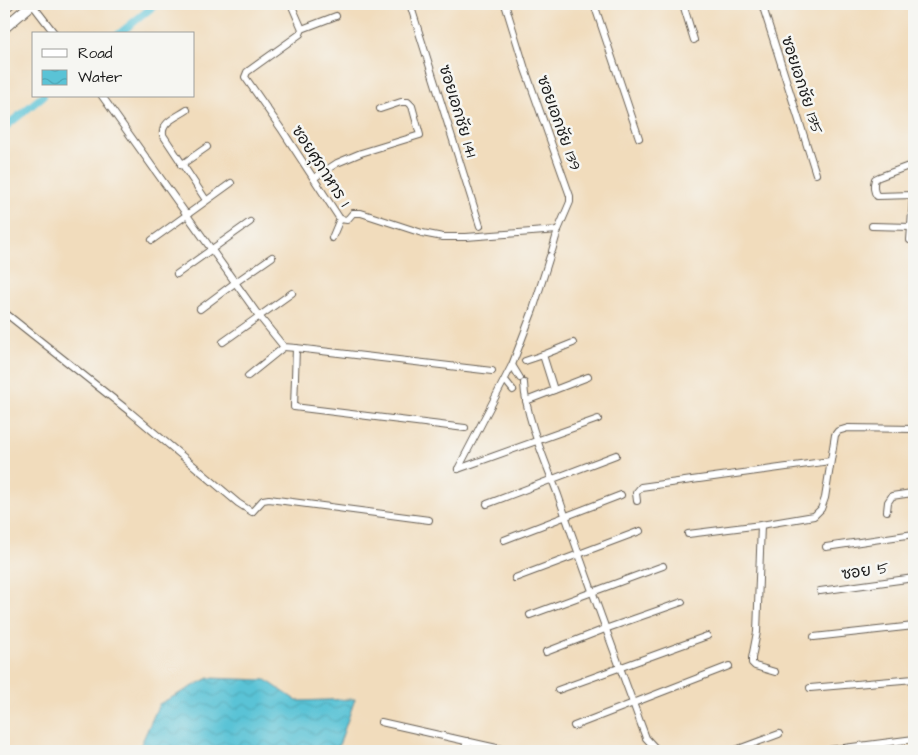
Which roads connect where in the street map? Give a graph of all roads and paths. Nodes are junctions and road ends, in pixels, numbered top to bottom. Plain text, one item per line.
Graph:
1 (32, 4) edge
2 (291, 4) edge
3 (410, 4) edge
4 (504, 4) edge
5 (594, 4) edge
6 (683, 4) edge
7 (762, 4) edge
8 (336, 16) dead end
9 (4, 28) edge
10 (302, 29) junction
11 (53, 32) edge
12 (694, 40) dead end
13 (103, 98) edge
14 (380, 109) dead end
15 (187, 110) dead end
16 (639, 138) dead end
17 (207, 147) dead end
18 (181, 164) junction
19 (914, 164) edge
20 (816, 174) dead end
21 (314, 178) junction
22 (231, 183) dead end
23 (913, 195) edge
24 (206, 200) junction
25 (187, 215) junction
26 (340, 220) junction
27 (250, 222) dead end
28 (480, 226) dead end
29 (872, 226) dead end
30 (911, 228) junction
31 (558, 230) junction
32 (332, 238) dead end
33 (152, 240) dead end
34 (910, 240) dead end
35 (211, 249) junction
36 (272, 257) dead end
37 (177, 274) dead end
38 (236, 282) junction
39 (292, 293) dead end
40 (200, 309) dead end
41 (4, 312) edge
42 (259, 316) junction
43 (223, 342) dead end
44 (573, 343) dead end
45 (284, 347) junction
46 (296, 348) junction
47 (542, 355) junction
48 (525, 361) dead end
49 (512, 365) junction
50 (492, 371) dead end
51 (248, 376) dead end
52 (588, 377) dead end
53 (505, 380) junction
54 (513, 390) dead end
55 (554, 390) junction
56 (523, 398) junction
57 (598, 419) dead end
58 (465, 428) dead end
59 (914, 429) edge
60 (538, 440) junction
61 (616, 455) dead end
62 (830, 461) junction
63 (552, 478) junction
64 (914, 491) edge
65 (621, 495) dead end
66 (637, 501) dead end
67 (487, 504) dead end
68 (887, 510) dead end
69 (565, 516) junction
70 (429, 520) dead end
71 (761, 525) junction
72 (640, 531) dead end
73 (688, 534) dead end
74 (914, 534) edge
75 (504, 540) dead end
76 (826, 547) dead end
77 (579, 554) junction
78 (663, 566) dead end
79 (515, 578) dead end
80 (914, 578) edge
81 (820, 591) dead end
82 (592, 592) junction
83 (682, 602) dead end
84 (530, 614) dead end
85 (914, 626) edge
86 (605, 628) junction
87 (708, 636) dead end
88 (814, 637) dead end
89 (546, 652) dead end
90 (729, 666) dead end
91 (620, 667) junction
92 (774, 672) dead end
93 (914, 678) edge
94 (810, 688) dead end
95 (558, 690) dead end
96 (633, 704) junction
97 (381, 722) dead end
98 (574, 726) dead end
99 (779, 734) dead end
100 (914, 739) edge
101 (467, 741) junction
102 (464, 751) edge
103 (510, 751) edge
104 (658, 751) edge
105 (733, 751) edge
106 (821, 751) edge

1 - 9 main road
1 - 11 street
2 - 10 street
3 - 28 street, ซอยเอกชัย 141
4 - 31 street, ซอยเอกชัย 139
5 - 16 street
6 - 12 street
7 - 20 street, ซอยเอกชัย 135
8 - 10 street
10 - 21 street, ซอยศุภาหาร 1
13 - 25 street
14 - 21 street
15 - 18 street
17 - 18 street
18 - 24 street
19 - 23 street
21 - 26 street, ซอยศุภาหาร 1
22 - 24 street
23 - 30 street
24 - 25 street
25 - 33 street
25 - 35 street
26 - 31 street, ซอยศุภาหาร 1
26 - 32 street
27 - 35 street
29 - 30 street
30 - 34 street
31 - 49 street, ซอยเอกชัย 139
35 - 37 street
35 - 38 street
36 - 38 street
38 - 40 street
38 - 42 street
39 - 42 street
41 - 70 street
42 - 43 street
42 - 45 street
44 - 47 street
45 - 46 street
45 - 51 street
46 - 50 street
46 - 58 street
47 - 48 street
47 - 55 street
49 - 53 street, ซอยเอกชัย 139
49 - 56 street
52 - 55 street
53 - 54 street
53 - 60 street, ซอยเอกชัย 139
55 - 56 street
56 - 60 street
57 - 60 street
59 - 62 street
60 - 63 street
61 - 63 street
62 - 66 street
62 - 71 street
63 - 67 street
63 - 69 street
64 - 68 street
65 - 69 street
69 - 75 street
69 - 77 street
71 - 73 street
71 - 92 street
72 - 77 street
74 - 76 street
77 - 79 street
77 - 82 street
78 - 82 street
80 - 81 street, ซอย 5
82 - 84 street
82 - 86 street
83 - 86 street
85 - 88 street
86 - 89 street
86 - 91 street
87 - 91 street
90 - 96 street
91 - 95 street
91 - 96 street
93 - 94 street
96 - 98 street
96 - 104 street
97 - 101 street
99 - 105 street
100 - 106 street
101 - 102 street
101 - 103 street

